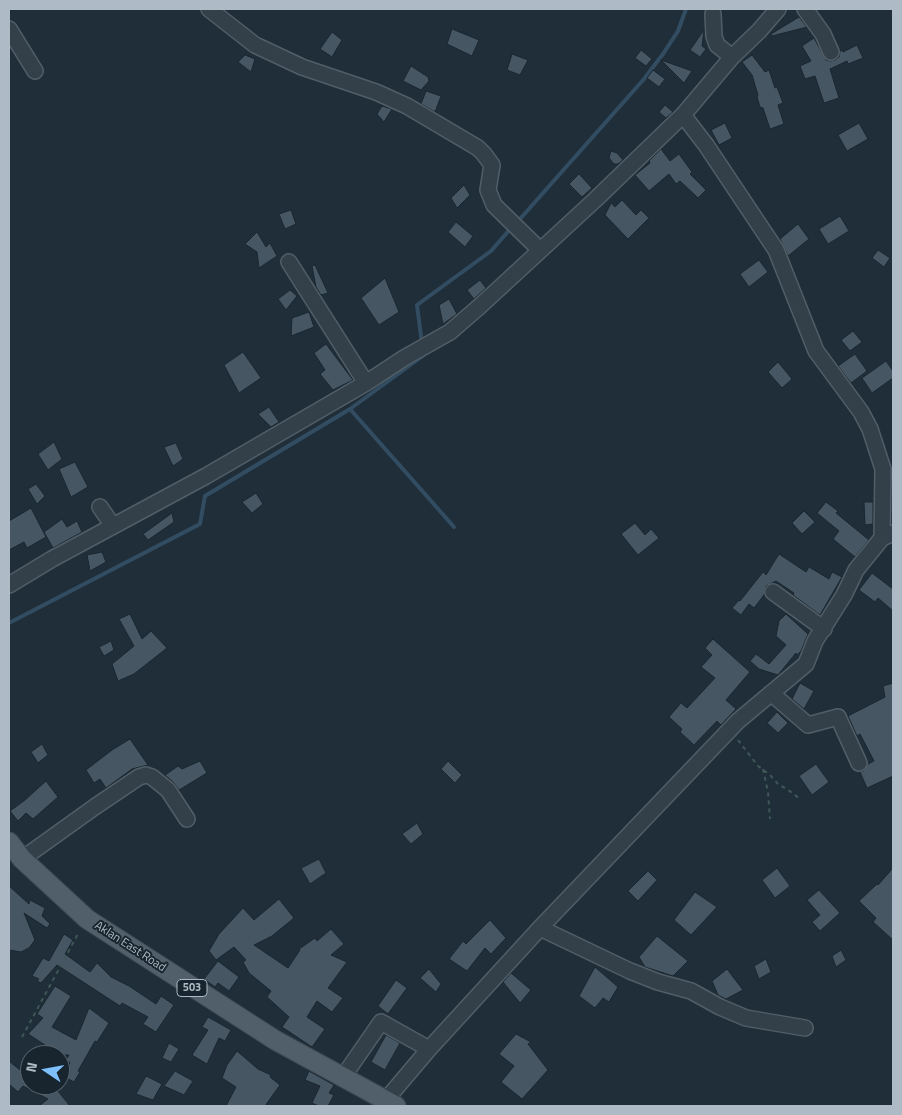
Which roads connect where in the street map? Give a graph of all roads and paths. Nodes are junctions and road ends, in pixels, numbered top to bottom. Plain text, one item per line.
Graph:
1 (209, 9) edge
2 (778, 9) edge
3 (804, 9) edge
4 (713, 14) dead end
5 (9, 29) edge
6 (830, 52) dead end
7 (732, 57) junction
8 (35, 71) dead end
9 (684, 115) junction
10 (540, 250) junction
11 (289, 262) dead end
12 (366, 383) junction
13 (100, 507) dead end
14 (113, 526) junction
15 (888, 535) edge
16 (9, 585) edge
17 (774, 592) dead end
18 (824, 629) junction
19 (771, 694) junction
20 (736, 723) junction
21 (859, 763) dead end
22 (763, 769) junction
23 (800, 799) dead end
24 (187, 819) dead end
25 (770, 819) dead end
26 (9, 842) edge
27 (22, 859) junction
28 (87, 919) junction
29 (540, 928) junction
30 (805, 1028) dead end
31 (22, 1037) dead end
32 (429, 1049) junction
33 (343, 1077) junction
34 (383, 1102) edge

1 - 10 street
2 - 7 street
3 - 6 street
4 - 7 street
5 - 8 street
7 - 9 street
9 - 10 street
9 - 15 street
10 - 12 street
11 - 12 street
12 - 14 street
13 - 14 street
14 - 16 street
15 - 18 street
17 - 18 street
18 - 19 street
19 - 20 street
19 - 21 street
20 - 22 path
20 - 29 street
22 - 23 path
22 - 25 path
24 - 27 street
26 - 27 main road, Aklan East Road / 503
27 - 28 main road, Aklan East Road / 503
28 - 31 path
28 - 33 main road, Aklan East Road / 503
29 - 30 street
29 - 32 street
32 - 33 street
32 - 34 street
33 - 34 main road, Aklan East Road / 503

